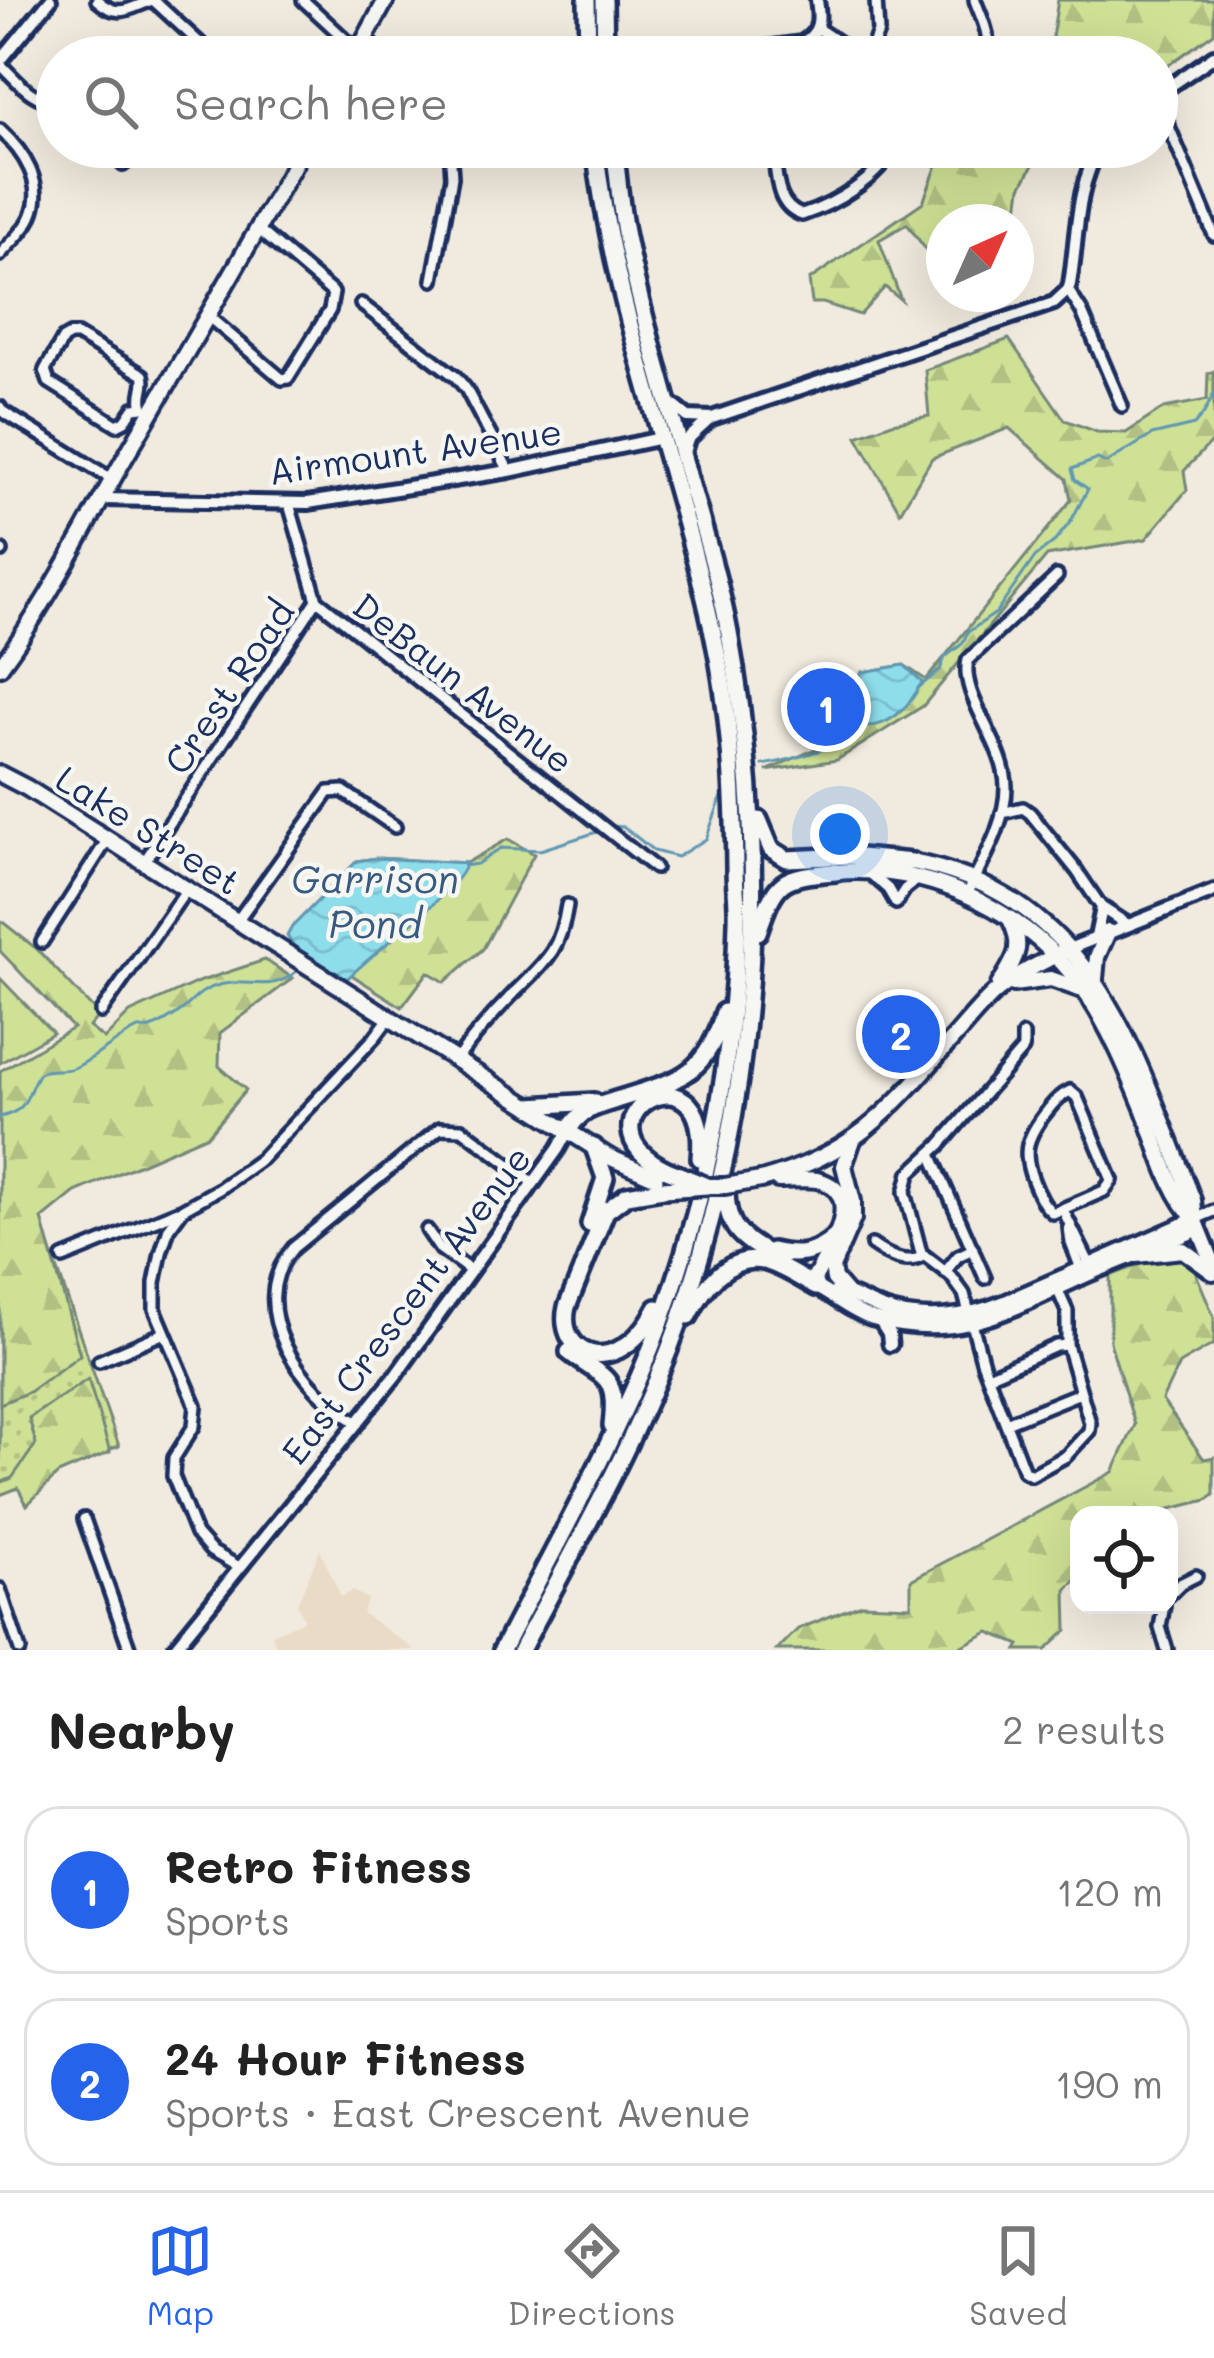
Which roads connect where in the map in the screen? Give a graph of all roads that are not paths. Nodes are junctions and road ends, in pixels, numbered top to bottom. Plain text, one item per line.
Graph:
1 (50, 0) edge
2 (97, 0) edge
3 (153, 0) edge
4 (303, 0) edge
5 (386, 0) edge
6 (587, 0) edge
7 (604, 0) edge
8 (818, 0) edge
9 (876, 0) edge
10 (975, 0) edge
11 (604, 23) junction
12 (814, 32) junction
13 (192, 36) edge
14 (345, 36) edge
15 (367, 36) edge
16 (588, 36) edge
17 (604, 36) edge
18 (608, 36) edge
19 (810, 36) edge
20 (818, 36) edge
21 (822, 36) edge
22 (876, 36) edge
23 (987, 36) edge
24 (1214, 56) edge
25 (0, 62) edge
26 (1178, 82) edge
27 (36, 97) edge
28 (0, 130) edge
29 (1178, 148) edge
30 (292, 168) edge
31 (451, 168) edge
32 (599, 168) edge
33 (617, 168) edge
34 (776, 168) edge
35 (880, 168) edge
36 (1089, 168) edge
37 (258, 230) junction
38 (1214, 235) edge
39 (0, 254) edge
40 (433, 280) dead end
41 (1068, 290) junction
42 (361, 304) dead end
43 (209, 317) junction
44 (667, 400) junction
45 (1122, 406) dead end
46 (147, 409) junction
47 (1, 411) edge
48 (712, 418) junction
49 (661, 438) junction
50 (683, 455) junction
51 (509, 471) junction
52 (112, 480) junction
53 (103, 499) junction
54 (289, 503) junction
55 (1057, 576) dead end
56 (317, 600) junction
57 (0, 667) edge
58 (2, 774) edge
59 (750, 783) junction
60 (1002, 812) junction
61 (395, 827) dead end
62 (108, 839) junction
63 (144, 862) junction
64 (912, 862) joint
65 (655, 868) dead end
66 (866, 871) junction
67 (836, 872) joint
68 (919, 878) junction
69 (970, 888) junction
70 (187, 890) junction
71 (1214, 891) edge
72 (567, 905) dead end
73 (1102, 908) junction
74 (1010, 919) junction
75 (237, 921) junction
76 (1128, 925) junction
77 (1102, 935) junction
78 (42, 942) dead end
79 (753, 946) junction
80 (1062, 952) junction
81 (734, 974) junction
82 (1095, 979) junction
83 (998, 990) junction
84 (1089, 997) junction
85 (101, 1012) dead end
86 (390, 1017) junction
87 (1023, 1035) dead end
88 (457, 1059) junction
89 (609, 1102) junction
90 (530, 1106) junction
91 (568, 1131) junction
92 (853, 1140) junction
93 (594, 1148) junction
94 (727, 1148) junction
95 (931, 1154) junction
96 (665, 1180) junction
97 (761, 1180) junction
98 (534, 1183) junction
99 (706, 1186) joint
100 (183, 1209) junction
101 (1214, 1211) edge
102 (1065, 1216) junction
103 (693, 1217) junction
104 (1203, 1223) edge
105 (428, 1230) dead end
106 (836, 1237) junction
107 (872, 1245) dead end
108 (759, 1247) junction
109 (973, 1249) junction
110 (1136, 1255) junction
111 (923, 1256) junction
112 (64, 1258) dead end
113 (679, 1268) junction
114 (1214, 1269) edge
115 (471, 1270) junction
116 (1087, 1270) junction
117 (945, 1272) junction
118 (985, 1278) dead end
119 (815, 1283) junction
120 (1055, 1284) junction
121 (846, 1293) junction
122 (972, 1318) junction
123 (880, 1320) junction
124 (908, 1320) junction
125 (164, 1333) junction
126 (890, 1344) dead end
127 (1067, 1345) junction
128 (99, 1361) dead end
129 (988, 1376) junction
130 (656, 1383) junction
131 (1080, 1393) junction
132 (358, 1423) junction
133 (1006, 1423) junction
134 (610, 1439) junction
135 (84, 1519) dead end
136 (239, 1568) junction
137 (1196, 1576) dead end
138 (1178, 1586) edge
139 (0, 1589) edge
140 (1162, 1614) edge
141 (20, 1650) edge
142 (130, 1650) edge
143 (173, 1650) edge
144 (502, 1650) edge
145 (521, 1650) edge
146 (1166, 1650) edge

1 - 25 street
2 - 3 street
3 - 13 street
4 - 14 street
5 - 15 main road
6 - 16 highway
7 - 11 highway
8 - 12 street
9 - 22 street
10 - 23 street
11 - 17 highway
11 - 18 highway
12 - 19 street
12 - 20 street
12 - 21 street
24 - 26 street
25 - 27 street
28 - 39 street
29 - 38 street
30 - 37 main road
31 - 40 street
32 - 49 highway
33 - 44 highway
34 - 35 street
36 - 41 street
37 - 43 main road
37 - 43 street
41 - 45 street
41 - 48 street
42 - 51 street
43 - 46 main road
44 - 48 street
44 - 50 highway
46 - 46 street
46 - 52 main road
47 - 52 street
48 - 50 street
49 - 51 street, Airmount Avenue
49 - 81 highway
50 - 59 highway
51 - 54 street, Airmount Avenue
52 - 53 main road
53 - 54 street, Airmount Avenue
53 - 57 main road
54 - 56 street, DeBaun Avenue
55 - 60 street
56 - 63 street, Crest Road
56 - 65 street, DeBaun Avenue
58 - 62 main road, Lake Street
59 - 64 highway
59 - 79 highway
60 - 69 street
60 - 73 street
61 - 75 street
62 - 63 main road, Lake Street
62 - 78 street
63 - 70 main road, Lake Street
64 - 69 main road
66 - 67 main road
66 - 68 main road
66 - 68 street
67 - 79 highway
68 - 69 main road
69 - 74 main road
69 - 80 main road
70 - 75 main road, Lake Street
70 - 85 street
71 - 76 street
72 - 88 street
73 - 76 street
73 - 77 street
74 - 80 main road
74 - 83 main road
75 - 86 main road, Lake Street
76 - 77 street
77 - 80 street
77 - 82 main road
79 - 94 highway
80 - 82 main road
80 - 83 main road
80 - 84 main road
81 - 89 highway
81 - 103 highway
82 - 104 main road
83 - 84 main road
83 - 92 main road
84 - 104 main road
86 - 88 main road, Lake Street
86 - 100 street
87 - 95 street
88 - 90 main road, Lake Street
89 - 90 highway
89 - 91 highway
90 - 91 main road, Lake Street
91 - 93 main road, East Crescent Avenue
91 - 98 street, East Crescent Avenue
92 - 97 main road
92 - 121 main road
93 - 96 main road, East Crescent Avenue
93 - 134 highway
94 - 108 highway
94 - 130 highway
95 - 109 street
95 - 111 street
96 - 99 highway, bridge
96 - 103 highway
96 - 113 highway
97 - 99 main road, bridge
97 - 106 main road
98 - 115 street, East Crescent Avenue
98 - 132 street
100 - 112 street
100 - 125 street
101 - 104 street
102 - 102 street
102 - 116 street
103 - 113 highway
104 - 110 main road
104 - 114 main road
104 - 116 main road
105 - 115 street
106 - 108 highway
106 - 119 main road
107 - 111 street
108 - 119 highway
109 - 117 street
109 - 118 street
110 - 114 main road
110 - 116 main road
111 - 117 street
113 - 134 highway
115 - 132 street, East Crescent Avenue
116 - 120 main road
117 - 122 street
119 - 121 main road
119 - 123 main road
119 - 130 highway
120 - 122 main road
120 - 127 street
121 - 124 main road
122 - 124 main road
122 - 129 street
123 - 124 main road
123 - 126 main road
125 - 128 street
125 - 136 street
127 - 129 street
127 - 131 street
129 - 133 street
130 - 145 highway
131 - 133 street
131 - 133 street
132 - 136 street, East Crescent Avenue
134 - 144 highway
135 - 142 street
136 - 143 street, East Crescent Avenue
137 - 138 street
139 - 141 street
140 - 146 street

